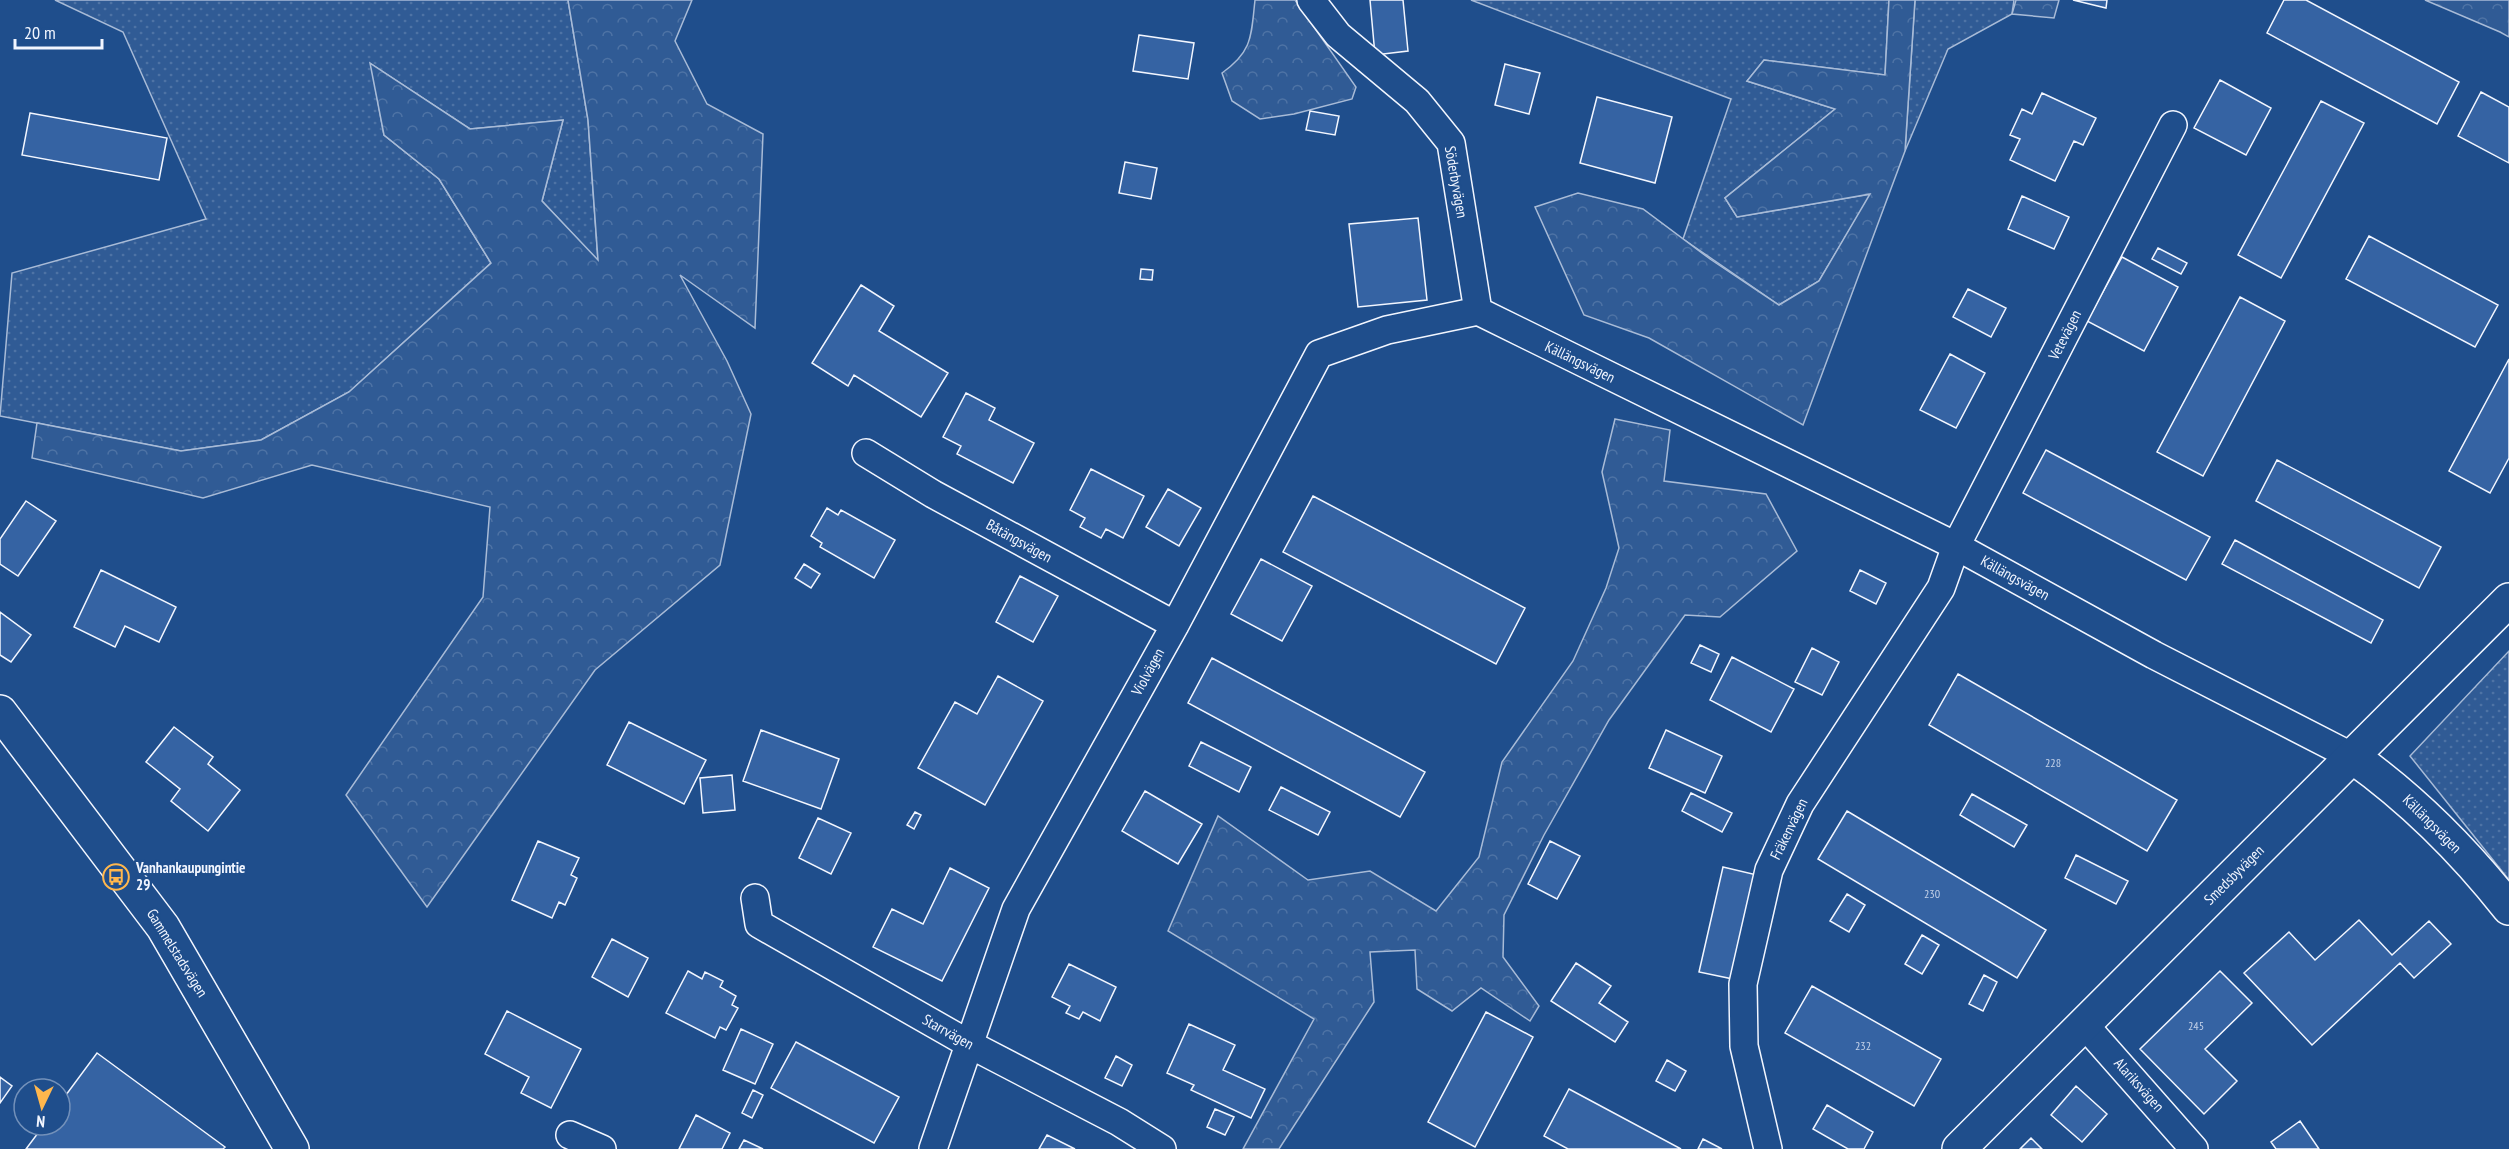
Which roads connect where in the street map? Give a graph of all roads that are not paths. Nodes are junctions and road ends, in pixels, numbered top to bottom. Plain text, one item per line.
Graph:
1 (1311, 0) edge
2 (2173, 125) dead end
3 (1478, 312) junction
4 (866, 453) dead end
5 (1956, 546) junction
6 (2509, 600) edge
7 (1175, 625) junction
8 (0, 712) edge
9 (2353, 758) junction
10 (756, 898) dead end
11 (2509, 908) edge
12 (2083, 1023) junction
13 (970, 1045) junction
14 (570, 1135) dead end
15 (292, 1149) edge
16 (602, 1149) edge
17 (933, 1149) edge
18 (1162, 1149) edge
19 (1768, 1149) edge
20 (1959, 1149) edge
21 (2194, 1149) edge

1 - 3 street, Söderbyvägen
2 - 5 street, Vetevägen
3 - 5 street, Källängsvägen
3 - 7 street, Violvägen
4 - 7 street, Båtängsvägen
5 - 9 street, Källängsvägen
5 - 19 street, Fräkenvägen
6 - 9 main road, Smedsbyvägen
7 - 13 street, Violvägen
8 - 15 main road, Gammelstadsvägen
9 - 11 main road, Källängsvägen
9 - 12 main road, Smedsbyvägen
10 - 13 street, Starrvägen
12 - 20 main road, Smedsbyvägen
12 - 21 street, Alariksvägen
13 - 17 street, Violvägen
13 - 18 street, Starrvägen
14 - 16 street

